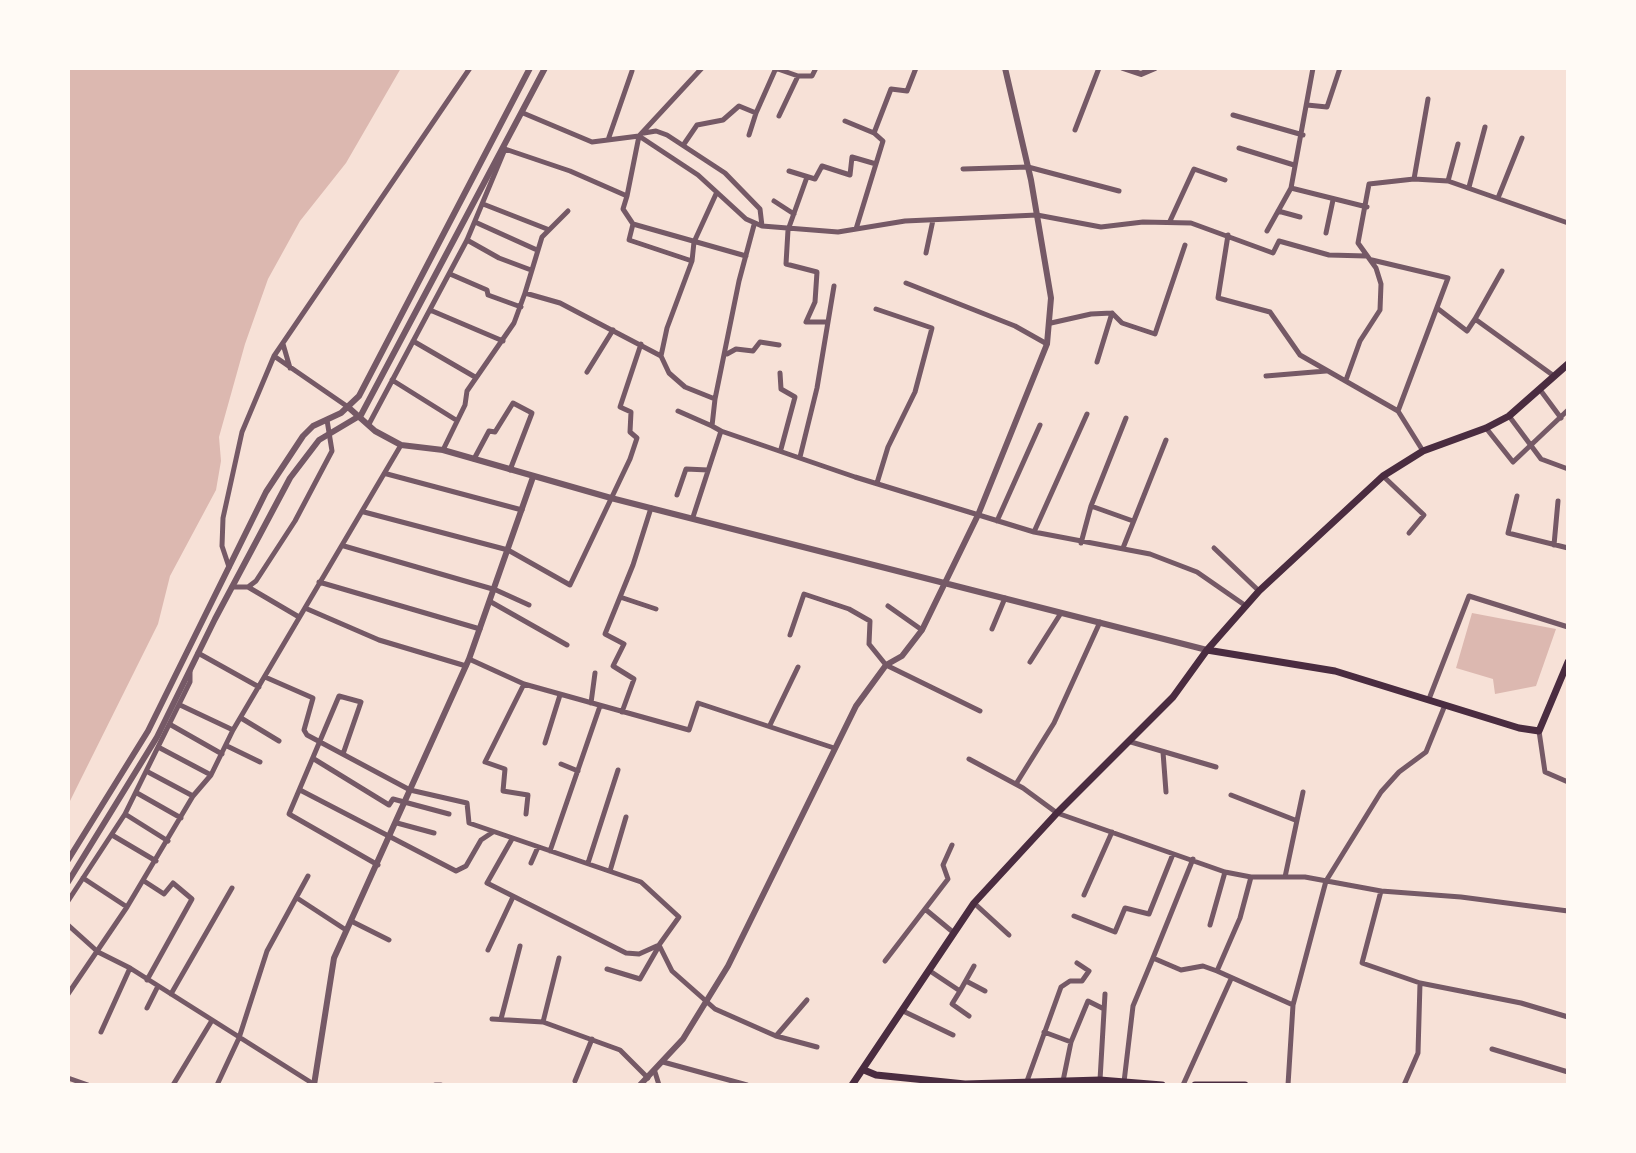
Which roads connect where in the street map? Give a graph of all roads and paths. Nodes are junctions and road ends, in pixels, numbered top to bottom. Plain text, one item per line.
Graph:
1 (470, 68) edge
2 (530, 68) edge
3 (545, 68) edge
4 (624, 68) edge
5 (702, 68) edge
6 (776, 68) edge
7 (816, 68) edge
8 (916, 68) edge
9 (1005, 68) edge
10 (1099, 68) edge
11 (1123, 68) edge
12 (1155, 68) edge
13 (1313, 68) edge
14 (1340, 68) edge
15 (632, 69) edge
16 (1132, 69) edge
17 (798, 76) junction
18 (1428, 99) dead end
19 (1307, 105) junction
20 (523, 113) junction
21 (756, 113) junction
22 (1233, 115) dead end
23 (779, 116) dead end
24 (845, 121) dead end
25 (1485, 127) dead end
26 (1075, 130) dead end
27 (874, 133) junction
28 (749, 135) dead end
29 (1303, 135) junction
30 (639, 136) junction
31 (1522, 138) dead end
32 (608, 140) junction
33 (684, 144) junction
34 (1458, 144) dead end
35 (1239, 148) dead end
36 (505, 149) junction
37 (876, 164) junction
38 (1294, 165) junction
39 (1028, 167) junction
40 (963, 169) dead end
41 (789, 171) dead end
42 (807, 177) junction
43 (1414, 179) junction
44 (1225, 180) dead end
45 (1448, 181) junction
46 (1469, 187) junction
47 (1291, 188) junction
48 (1119, 191) dead end
49 (716, 194) junction
50 (627, 196) junction
51 (1498, 198) junction
52 (1333, 200) junction
53 (774, 201) dead end
54 (483, 204) junction
55 (1367, 207) junction
56 (568, 211) dead end
57 (1278, 211) junction
58 (794, 214) junction
59 (1037, 215) junction
60 (1300, 217) dead end
61 (933, 220) junction
62 (1170, 221) junction
63 (475, 222) junction
64 (1568, 223) edge
65 (633, 224) junction
66 (754, 225) junction
67 (762, 226) junction
68 (547, 229) junction
69 (856, 229) junction
70 (788, 230) junction
71 (1267, 231) dead end
72 (1326, 233) dead end
73 (1228, 235) junction
74 (467, 240) junction
75 (694, 242) junction
76 (1185, 245) dead end
77 (437, 250) junction
78 (537, 250) junction
79 (926, 253) dead end
80 (445, 255) junction
81 (746, 256) junction
82 (1369, 258) junction
83 (692, 261) junction
84 (531, 270) junction
85 (1502, 271) dead end
86 (450, 274) junction
87 (906, 283) dead end
88 (834, 286) dead end
89 (525, 293) junction
90 (521, 307) junction
91 (1437, 308) junction
92 (876, 309) dead end
93 (430, 310) junction
94 (1112, 313) junction
95 (1475, 319) junction
96 (826, 322) junction
97 (1051, 323) junction
98 (613, 330) junction
99 (413, 341) junction
100 (503, 341) junction
101 (283, 344) junction
102 (641, 344) junction
103 (1047, 344) junction
104 (779, 345) dead end
105 (274, 356) junction
106 (661, 356) junction
107 (725, 356) junction
108 (1097, 362) dead end
109 (1568, 364) edge
110 (290, 369) junction
111 (1327, 371) junction
112 (587, 372) dead end
113 (780, 373) dead end
114 (1266, 376) dead end
115 (1555, 376) junction
116 (475, 377) junction
117 (392, 380) junction
118 (1346, 380) junction
119 (1541, 391) junction
120 (715, 399) junction
121 (348, 407) junction
122 (1568, 410) edge
123 (678, 411) dead end
124 (1398, 411) junction
125 (1087, 414) dead end
126 (361, 415) junction
127 (1509, 416) junction
128 (1126, 418) dead end
129 (1561, 418) junction
130 (326, 419) junction
131 (456, 420) junction
132 (369, 424) junction
133 (1040, 425) dead end
134 (712, 426) junction
135 (1486, 428) junction
136 (721, 431) junction
137 (331, 432) junction
138 (1166, 440) dead end
139 (401, 445) junction
140 (1530, 445) junction
141 (781, 449) junction
142 (443, 450) junction
143 (1423, 451) junction
144 (800, 457) junction
145 (474, 459) junction
146 (1568, 469) edge
147 (510, 470) junction
148 (708, 470) junction
149 (387, 474) junction
150 (1383, 476) junction
151 (533, 477) junction
152 (877, 483) junction
153 (677, 495) dead end
154 (1517, 496) dead end
155 (611, 498) junction
156 (1558, 501) dead end
157 (1091, 506) junction
158 (651, 507) junction
159 (522, 510) junction
160 (364, 512) junction
161 (978, 515) junction
162 (693, 517) junction
163 (997, 521) junction
164 (1133, 521) junction
165 (1034, 532) junction
166 (1409, 533) dead end
167 (1081, 543) junction
168 (1554, 545) junction
169 (344, 546) junction
170 (1123, 548) junction
171 (1214, 548) dead end
172 (1568, 548) edge
173 (508, 550) junction
174 (229, 567) junction
175 (319, 582) junction
176 (948, 583) junction
177 (232, 587) junction
178 (248, 587) junction
179 (496, 590) junction
180 (1259, 591) junction
181 (620, 597) junction
182 (1005, 598) junction
183 (491, 602) junction
184 (529, 605) dead end
185 (888, 606) dead end
186 (1246, 606) junction
187 (305, 608) junction
188 (656, 609) dead end
189 (1061, 613) junction
190 (299, 617) junction
191 (1100, 622) junction
192 (1568, 627) edge
193 (481, 629) junction
194 (992, 629) dead end
195 (922, 630) junction
196 (790, 635) dead end
197 (567, 645) dead end
198 (1207, 650) junction
199 (198, 653) junction
200 (1030, 662) dead end
201 (1568, 662) edge
202 (467, 663) junction
203 (886, 665) junction
204 (798, 667) dead end
205 (190, 669) junction
206 (595, 673) dead end
207 (265, 677) junction
208 (524, 684) junction
209 (259, 687) junction
210 (560, 695) junction
211 (1429, 699) junction
212 (591, 703) junction
213 (179, 705) junction
214 (1445, 705) junction
215 (600, 706) junction
216 (980, 711) dead end
217 (622, 712) junction
218 (241, 718) junction
219 (170, 725) junction
220 (770, 725) junction
221 (233, 730) junction
222 (1539, 731) junction
223 (279, 741) dead end
224 (1131, 742) junction
225 (321, 743) junction
226 (545, 743) dead end
227 (227, 746) junction
228 (160, 748) junction
229 (834, 748) junction
230 (1163, 752) junction
231 (222, 754) junction
232 (343, 754) junction
233 (314, 759) junction
234 (969, 759) dead end
235 (260, 762) dead end
236 (561, 764) dead end
237 (1216, 767) dead end
238 (618, 770) dead end
239 (578, 771) junction
240 (148, 772) junction
241 (211, 775) junction
242 (1568, 782) edge
243 (1016, 784) junction
244 (300, 790) junction
245 (410, 790) junction
246 (1166, 792) dead end
247 (1303, 792) dead end
248 (136, 793) junction
249 (1231, 795) dead end
250 (193, 796) junction
251 (406, 801) junction
252 (1057, 813) junction
253 (125, 814) junction
254 (449, 814) dead end
255 (526, 814) dead end
256 (626, 817) dead end
257 (181, 818) junction
258 (1295, 820) junction
259 (397, 823) junction
260 (494, 832) junction
261 (1112, 832) junction
262 (434, 833) dead end
263 (112, 835) junction
264 (392, 837) junction
265 (512, 839) junction
266 (168, 841) junction
267 (952, 845) dead end
268 (538, 847) junction
269 (550, 851) junction
270 (1173, 854) junction
271 (1193, 859) junction
272 (68, 860) edge
273 (156, 861) junction
274 (531, 863) dead end
275 (588, 863) junction
276 (379, 865) junction
277 (610, 871) junction
278 (1225, 872) junction
279 (308, 876) dead end
280 (1251, 877) junction
281 (1285, 877) junction
282 (83, 878) junction
283 (144, 881) junction
284 (1326, 881) junction
285 (68, 882) edge
286 (232, 888) dead end
287 (1381, 891) junction
288 (1084, 895) dead end
289 (513, 897) junction
290 (297, 898) junction
291 (68, 901) edge
292 (974, 903) junction
293 (127, 907) junction
294 (925, 909) junction
295 (1568, 911) edge
296 (1074, 916) dead end
297 (351, 921) junction
298 (68, 925) edge
299 (1210, 925) dead end
300 (346, 930) junction
301 (954, 933) junction
302 (1009, 935) dead end
303 (389, 940) dead end
304 (659, 945) junction
305 (520, 946) dead end
306 (488, 950) dead end
307 (98, 952) junction
308 (559, 958) dead end
309 (1153, 958) junction
310 (885, 961) dead end
311 (1077, 963) dead end
312 (974, 966) dead end
313 (130, 968) junction
314 (607, 969) dead end
315 (930, 971) junction
316 (1217, 971) junction
317 (1231, 979) junction
318 (147, 980) junction
319 (966, 981) junction
320 (1420, 983) junction
321 (158, 986) junction
322 (960, 991) junction
323 (985, 991) dead end
324 (68, 994) edge
325 (171, 994) junction
326 (1105, 994) dead end
327 (807, 1000) dead end
328 (708, 1001) junction
329 (1293, 1005) junction
330 (147, 1008) dead end
331 (1104, 1009) junction
332 (903, 1011) junction
333 (969, 1016) dead end
334 (1568, 1017) edge
335 (492, 1019) dead end
336 (501, 1019) junction
337 (211, 1022) junction
338 (543, 1022) junction
339 (101, 1032) dead end
340 (1044, 1032) junction
341 (953, 1035) dead end
342 (776, 1036) junction
343 (239, 1038) junction
344 (592, 1039) junction
345 (1071, 1042) junction
346 (817, 1047) dead end
347 (1492, 1049) dead end
348 (663, 1062) junction
349 (864, 1070) junction
350 (655, 1072) junction
351 (1568, 1072) edge
352 (68, 1078) edge
353 (648, 1078) junction
354 (1100, 1080) junction
355 (575, 1081) dead end
356 (1027, 1081) junction
357 (1063, 1081) junction
358 (1078, 1083) edge
359 (1124, 1083) edge
360 (854, 1084) edge
361 (965, 1084) edge
362 (88, 1085) edge
363 (173, 1085) edge
364 (217, 1085) edge
365 (315, 1085) edge
366 (640, 1085) edge
367 (659, 1085) edge
368 (747, 1085) edge
369 (1162, 1085) edge
370 (1183, 1085) edge
371 (1195, 1085) edge
372 (1245, 1085) edge
373 (1288, 1085) edge
374 (1404, 1085) edge

1 - 101 street
2 - 77 street
3 - 20 street
4 - 15 street
5 - 30 street
6 - 17 street
6 - 21 street
7 - 17 street
8 - 27 street
9 - 39 street
10 - 26 street
11 - 16 street
12 - 16 street
13 - 19 street
14 - 19 street
15 - 32 street
17 - 23 street
18 - 43 street
19 - 29 street
20 - 32 street
20 - 36 street
21 - 28 street
21 - 33 street
22 - 29 street
24 - 27 street
25 - 46 street
27 - 37 street
29 - 38 street
30 - 32 street
30 - 33 street
30 - 49 street
30 - 50 street
31 - 51 street
33 - 67 street
34 - 45 street
35 - 38 street
36 - 50 street
36 - 54 street
36 - 80 street
37 - 42 street
37 - 69 street
38 - 47 street
39 - 40 street
39 - 48 street
39 - 59 street
41 - 42 street
42 - 58 street
43 - 45 street
43 - 55 street
44 - 62 street
45 - 46 street
46 - 51 street
47 - 52 street
47 - 57 street
49 - 66 street
49 - 75 street
50 - 65 street
51 - 64 street
52 - 55 street
52 - 72 street
53 - 58 street
54 - 63 street
54 - 68 street
55 - 82 street
56 - 68 street
57 - 60 street
57 - 71 street
58 - 70 street
59 - 61 street
59 - 62 street
59 - 97 street
61 - 69 street
61 - 79 street
62 - 73 street
63 - 74 street
63 - 78 street
65 - 75 street
65 - 83 street
66 - 67 street
66 - 81 street
67 - 70 street
68 - 78 street
69 - 70 street
70 - 96 street
73 - 82 street
73 - 111 street
74 - 84 street
74 - 86 street
75 - 81 street
75 - 83 street
76 - 94 street
77 - 80 street
77 - 121 street
78 - 84 street
80 - 126 street
81 - 107 street
82 - 91 street
82 - 118 street
83 - 106 street
84 - 89 street
85 - 95 street
86 - 90 street
86 - 93 street
87 - 103 street
88 - 96 street
89 - 90 street
89 - 98 street
90 - 100 street
91 - 95 street
91 - 124 street
92 - 152 street
93 - 99 street
93 - 100 street
94 - 97 street
94 - 108 street
95 - 115 street
96 - 144 street
97 - 103 street
98 - 102 street
98 - 112 street
99 - 116 street
99 - 117 street
100 - 116 street
101 - 105 street
101 - 110 street
102 - 106 street
102 - 155 street
103 - 161 street
104 - 107 street
105 - 110 street
105 - 174 street
106 - 120 street
107 - 120 street
109 - 115 main road
110 - 121 street
111 - 114 street
111 - 118 street
113 - 141 street
115 - 119 main road
116 - 131 street
117 - 131 street
117 - 132 street
118 - 124 street
119 - 127 main road
119 - 129 street
120 - 134 street
121 - 126 street
121 - 130 street
122 - 129 street
123 - 134 street
124 - 143 street
125 - 165 street
126 - 132 street
126 - 137 street
127 - 135 main road
127 - 140 street
128 - 157 street
129 - 140 street
130 - 137 street
130 - 174 street
131 - 142 street
132 - 139 street
133 - 163 street
134 - 136 street
135 - 140 street
135 - 143 main road
136 - 141 street
136 - 148 street
137 - 177 street
137 - 178 street
138 - 164 street
139 - 142 street
139 - 149 street
140 - 146 street
141 - 144 street
142 - 145 street
143 - 150 main road
144 - 152 street
145 - 147 street
145 - 147 street
147 - 151 street
148 - 153 street
148 - 162 street
149 - 159 street
149 - 160 street
150 - 166 street
150 - 180 main road
151 - 155 street
151 - 159 street
152 - 161 street
154 - 168 street
155 - 158 street
155 - 173 street
156 - 168 street
157 - 164 street
157 - 167 street
158 - 162 street
158 - 181 street
159 - 173 street
160 - 169 street
160 - 173 street
161 - 163 street
161 - 176 street
162 - 176 street
163 - 165 street
164 - 170 street
165 - 167 street
167 - 170 street
168 - 172 street
169 - 175 street
169 - 179 street
170 - 186 street
171 - 180 street
173 - 179 street
174 - 272 street
175 - 187 street
175 - 193 street
176 - 182 street
176 - 195 street
177 - 178 street
177 - 199 street
178 - 190 street
179 - 183 street
179 - 184 street
180 - 186 main road
181 - 188 street
181 - 217 street
182 - 189 street
182 - 194 street
183 - 193 street
183 - 197 street
185 - 195 street
186 - 198 main road
187 - 190 street
187 - 202 street
189 - 191 street
189 - 200 street
190 - 207 street
191 - 198 street
191 - 243 street
192 - 211 street
193 - 202 street
195 - 203 street
196 - 203 street
198 - 211 main road
198 - 224 main road
199 - 205 street
199 - 209 street
201 - 222 main road
202 - 208 street
202 - 245 street
203 - 216 street
203 - 229 street
204 - 220 street
205 - 213 street
205 - 285 street
206 - 212 street
207 - 209 street
207 - 225 street
208 - 210 street
208 - 255 street
209 - 218 street
210 - 212 street
210 - 226 street
211 - 214 main road
212 - 215 street
213 - 219 street
213 - 221 street
214 - 222 main road
214 - 284 street
215 - 217 street
215 - 239 street
217 - 220 street
218 - 221 street
218 - 223 street
219 - 228 street
219 - 231 street
220 - 229 street
221 - 227 street
222 - 242 street
224 - 230 street
224 - 252 main road
225 - 232 street
225 - 232 street
225 - 233 street
227 - 231 street
227 - 235 street
228 - 240 street
228 - 241 street
229 - 328 street
230 - 237 street
230 - 246 street
231 - 241 street
232 - 245 street
233 - 244 street
233 - 251 street
234 - 243 street
236 - 239 street
238 - 275 street
239 - 269 street
240 - 248 street
240 - 250 street
241 - 250 street
243 - 252 street
244 - 264 street
244 - 276 street
245 - 251 street
245 - 260 street
247 - 258 street
248 - 253 street
248 - 257 street
249 - 258 street
250 - 257 street
251 - 254 street
251 - 259 street
252 - 261 street
252 - 292 main road
253 - 263 street
253 - 266 street
256 - 277 street
257 - 266 street
258 - 281 street
259 - 262 street
259 - 264 street
260 - 264 street
260 - 265 street
261 - 270 street
261 - 288 street
263 - 273 street
263 - 282 street
264 - 276 street
265 - 268 street
265 - 289 street
266 - 273 street
267 - 294 street
268 - 269 street
268 - 274 street
269 - 275 street
270 - 271 street
270 - 296 street
271 - 278 street
271 - 309 street
273 - 283 street
275 - 277 street
276 - 297 street
277 - 304 street
278 - 280 street
278 - 299 street
279 - 290 street
280 - 281 street
280 - 316 street
281 - 284 street
282 - 291 street
282 - 293 street
283 - 293 street
283 - 318 street
284 - 287 street
284 - 329 street
286 - 325 street
287 - 295 street
287 - 320 street
289 - 304 street
289 - 306 street
290 - 300 street
290 - 343 street
292 - 301 main road
292 - 302 street
293 - 307 street
294 - 301 street
294 - 310 street
297 - 300 street
297 - 303 street
298 - 307 street
300 - 365 street
301 - 315 main road
304 - 314 street
304 - 328 street
305 - 336 street
307 - 313 street
307 - 324 street
308 - 338 street
309 - 316 street
309 - 359 street
311 - 340 street
312 - 319 street
313 - 318 street
313 - 339 street
315 - 322 street
315 - 332 main road
316 - 317 street
317 - 329 street
317 - 370 street
318 - 321 street
319 - 322 street
319 - 323 street
320 - 334 street
320 - 374 street
321 - 325 street
321 - 330 street
322 - 333 street
325 - 337 street
326 - 331 street
327 - 342 street
328 - 342 street
328 - 348 street
329 - 373 street
331 - 345 street
331 - 354 street
332 - 341 street
332 - 349 main road
335 - 336 street
336 - 338 street
337 - 343 street
337 - 363 street
338 - 344 street
340 - 345 street
340 - 356 street
342 - 346 street
343 - 364 street
343 - 365 street
344 - 353 street
344 - 355 street
345 - 357 street
347 - 351 street
348 - 350 street
348 - 368 street
349 - 360 main road
349 - 361 main road
350 - 353 street
350 - 367 street
352 - 362 street
353 - 366 street
354 - 358 main road
354 - 359 main road
356 - 357 main road
356 - 361 main road
357 - 358 main road
359 - 369 main road
371 - 372 main road

